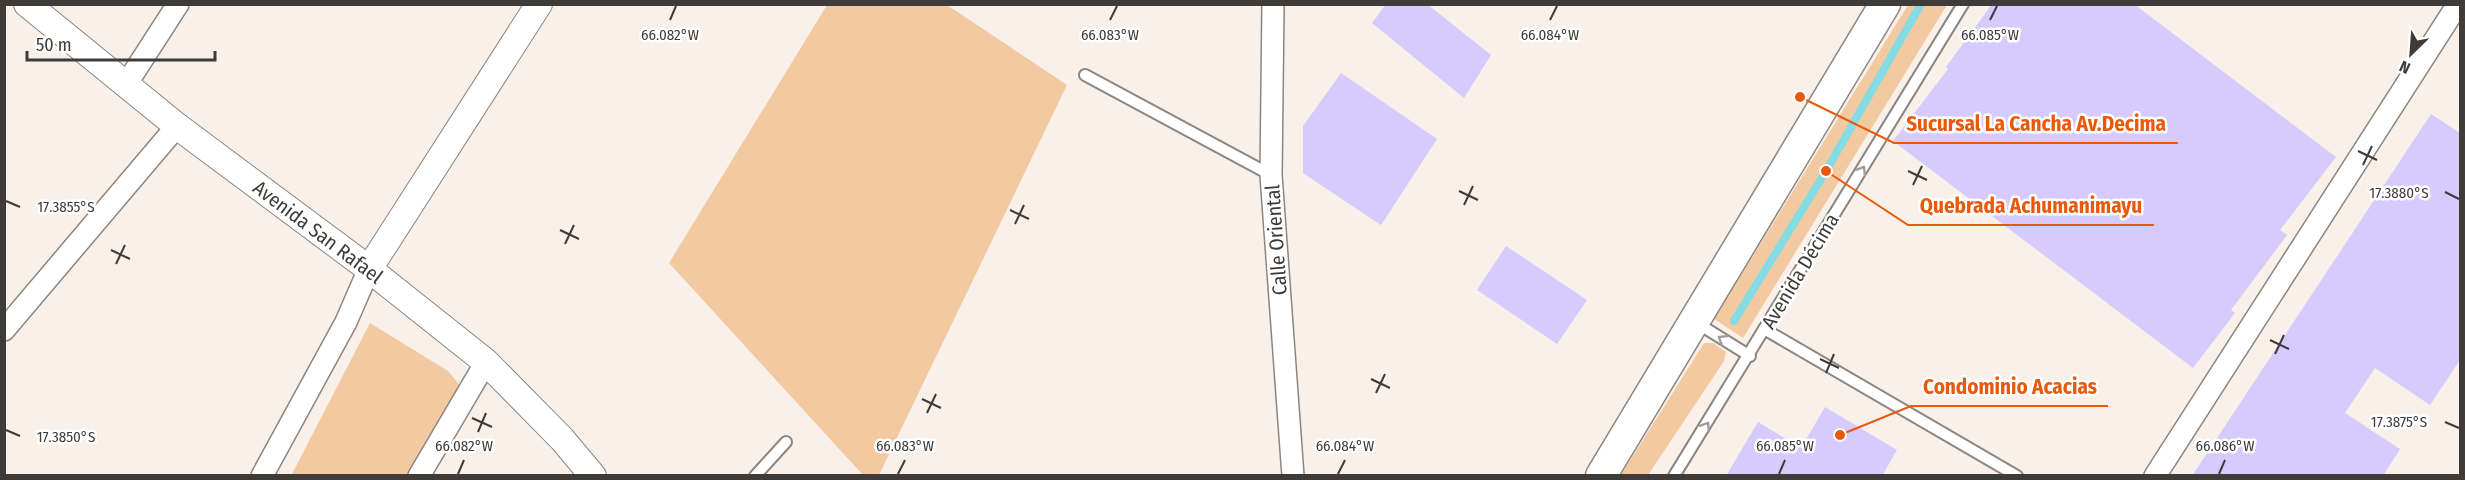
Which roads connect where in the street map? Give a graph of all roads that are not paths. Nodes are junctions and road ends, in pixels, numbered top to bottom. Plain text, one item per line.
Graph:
1 (27, 4) edge
2 (178, 4) edge
3 (539, 4) edge
4 (1273, 4) edge
5 (1885, 4) edge
6 (1964, 4) edge
7 (2458, 4) edge
8 (1085, 75) dead end
9 (127, 83) junction
10 (177, 126) junction
11 (1271, 174) junction
12 (369, 269) junction
13 (9, 316) edge
14 (1694, 321) junction
15 (1764, 329) junction
16 (1749, 356) junction
17 (486, 362) junction
18 (786, 442) dead end
19 (262, 476) edge
20 (419, 476) edge
21 (594, 476) edge
22 (755, 476) edge
23 (1293, 476) edge
24 (1601, 476) edge
25 (1674, 476) edge
26 (2018, 476) edge
27 (2155, 476) edge

1 - 9 street, Avenida San Rafael
2 - 9 street
3 - 12 street
4 - 11 street, Calle Oriental
5 - 14 main road
15 -> 6 lane, Avenida Décima
7 - 27 street
8 - 11 lane
9 - 10 street, Avenida San Rafael
10 - 12 street, Avenida San Rafael
10 - 13 street
11 - 23 street, Calle Oriental
12 - 17 street, Avenida San Rafael
12 - 19 street
16 -> 14 lane
14 - 24 main road
15 - 16 lane, Avenida Décima
15 - 26 lane
25 -> 16 lane, Avenida Décima
17 - 20 street
17 - 21 street, Avenida San Rafael
18 - 22 lane

